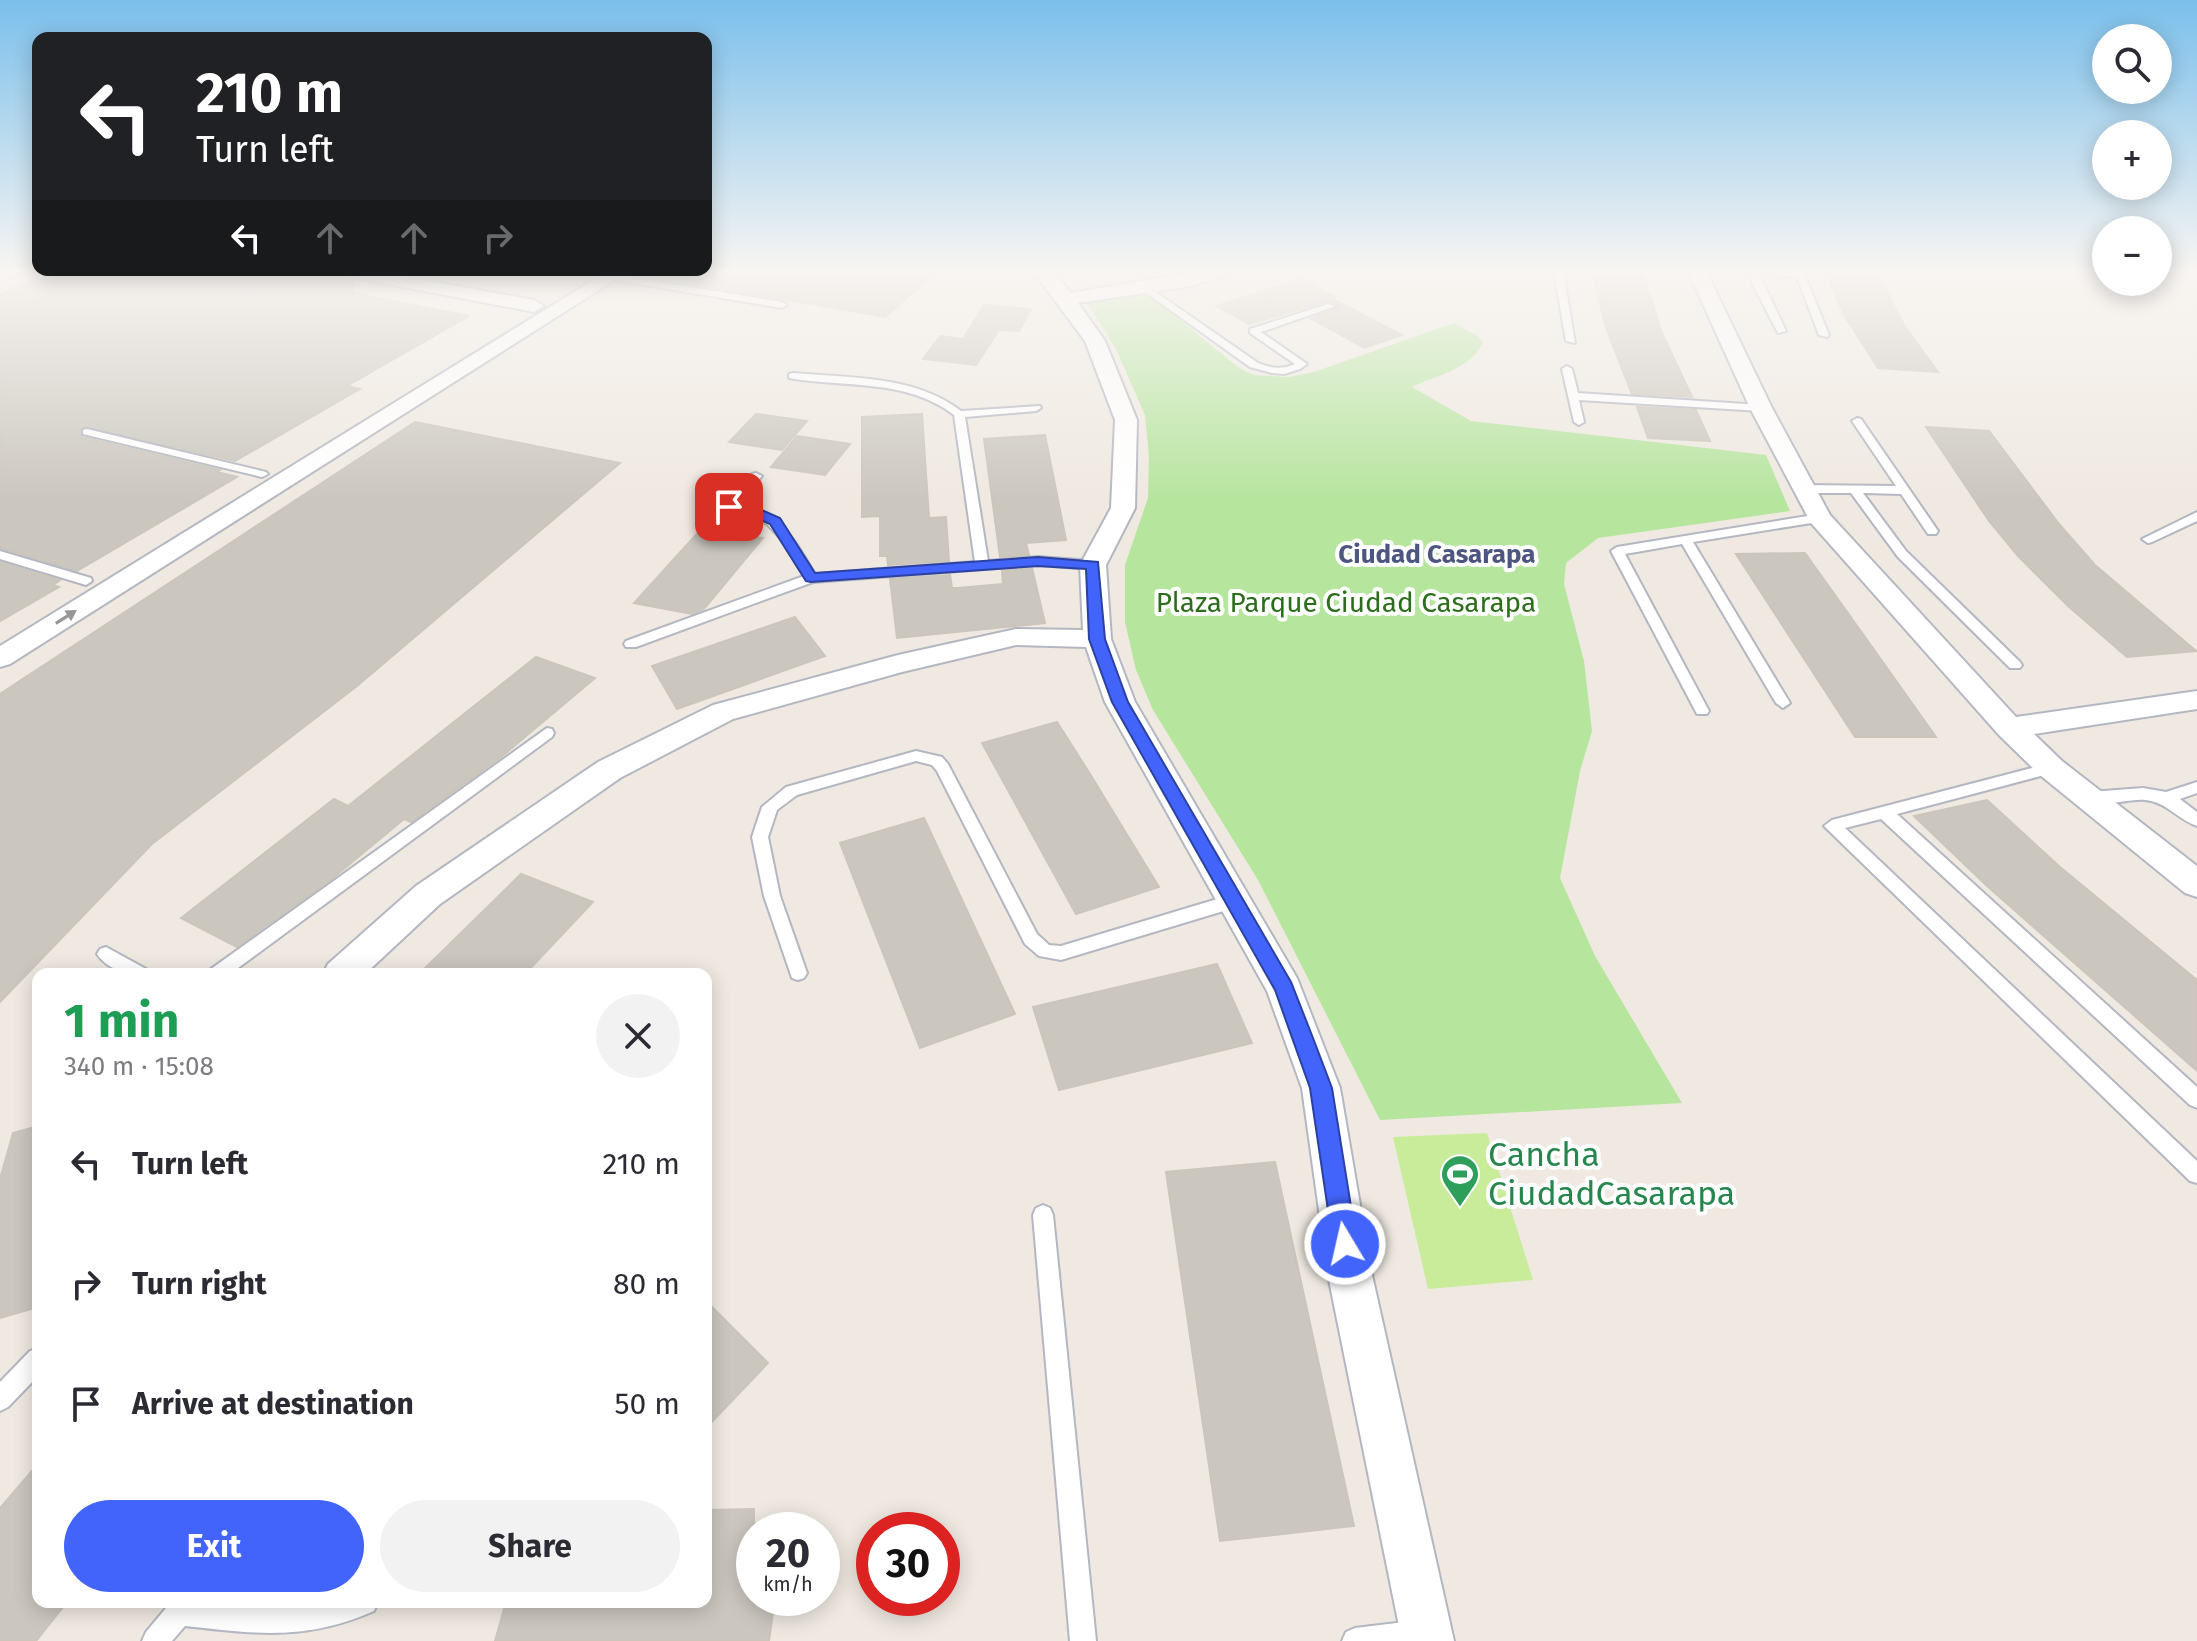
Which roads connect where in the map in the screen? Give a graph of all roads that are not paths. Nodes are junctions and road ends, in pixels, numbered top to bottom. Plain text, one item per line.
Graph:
1 (467, 348) edge
2 (489, 348) edge
3 (1098, 348) edge
4 (1229, 348) edge
5 (1278, 348) edge
6 (1733, 348) edge
7 (1567, 369) dead end
8 (793, 376) dead end
9 (1573, 396) junction
10 (1036, 408) dead end
11 (1761, 408) junction
12 (959, 414) junction
13 (1857, 421) dead end
14 (1579, 422) dead end
15 (87, 432) dead end
16 (262, 474) junction
17 (756, 476) dead end
18 (1804, 489) junction
19 (1854, 489) junction
20 (1904, 490) junction
21 (2197, 516) edge
22 (1820, 518) junction
23 (1932, 531) dead end
24 (2148, 539) dead end
25 (1686, 541) junction
26 (0, 555) edge
27 (982, 565) junction
28 (1093, 565) junction
29 (811, 578) junction
30 (86, 581) junction
31 (0, 635) edge
32 (1097, 639) junction
33 (631, 644) dead end
34 (0, 658) edge
35 (2015, 665) dead end
36 (2197, 700) edge
37 (1783, 703) dead end
38 (1702, 711) dead end
39 (2009, 728) junction
40 (547, 733) dead end
41 (2051, 768) junction
42 (2197, 787) edge
43 (2090, 798) junction
44 (2167, 798) junction
45 (1884, 812) junction
46 (2197, 820) edge
47 (2197, 884) edge
48 (1234, 901) junction
49 (106, 954) dead end
50 (130, 968) edge
51 (225, 968) edge
52 (348, 968) edge
53 (798, 973) dead end
54 (2197, 1099) edge
55 (2197, 1174) edge
56 (1043, 1215) dead end
57 (32, 1365) edge
58 (0, 1399) edge
59 (183, 1608) edge
60 (191, 1608) edge
61 (355, 1608) edge
62 (1427, 1637) edge
63 (155, 1641) edge
64 (1083, 1641) edge
65 (1355, 1641) edge

1 - 16 street
34 -> 2 street
3 - 28 street
4 - 5 lane
6 - 11 street
7 - 9 lane
8 - 12 lane
9 - 11 lane
9 - 14 lane
10 - 12 lane
11 - 18 street
12 - 27 lane
13 - 20 lane
15 - 16 lane
16 - 30 street
17 - 29 lane
18 - 19 lane
18 - 22 street
19 - 20 lane
19 - 35 lane
20 - 23 lane
21 - 24 lane
22 - 25 lane
22 - 39 street
25 - 37 lane
25 - 38 lane
26 - 30 lane
27 - 28 lane
27 - 29 lane
28 - 32 street
29 - 33 lane
30 - 31 street
32 - 48 street
32 - 52 street
36 - 39 street
39 - 41 street
40 - 51 lane
41 - 43 street
41 - 45 lane
42 - 44 lane
43 - 44 lane
43 - 47 street
44 - 46 lane
45 - 54 lane
45 - 55 lane
48 - 53 lane
48 - 62 street
49 - 50 lane
56 - 64 lane
57 - 58 lane
59 - 63 lane
60 - 61 lane
62 - 65 lane

